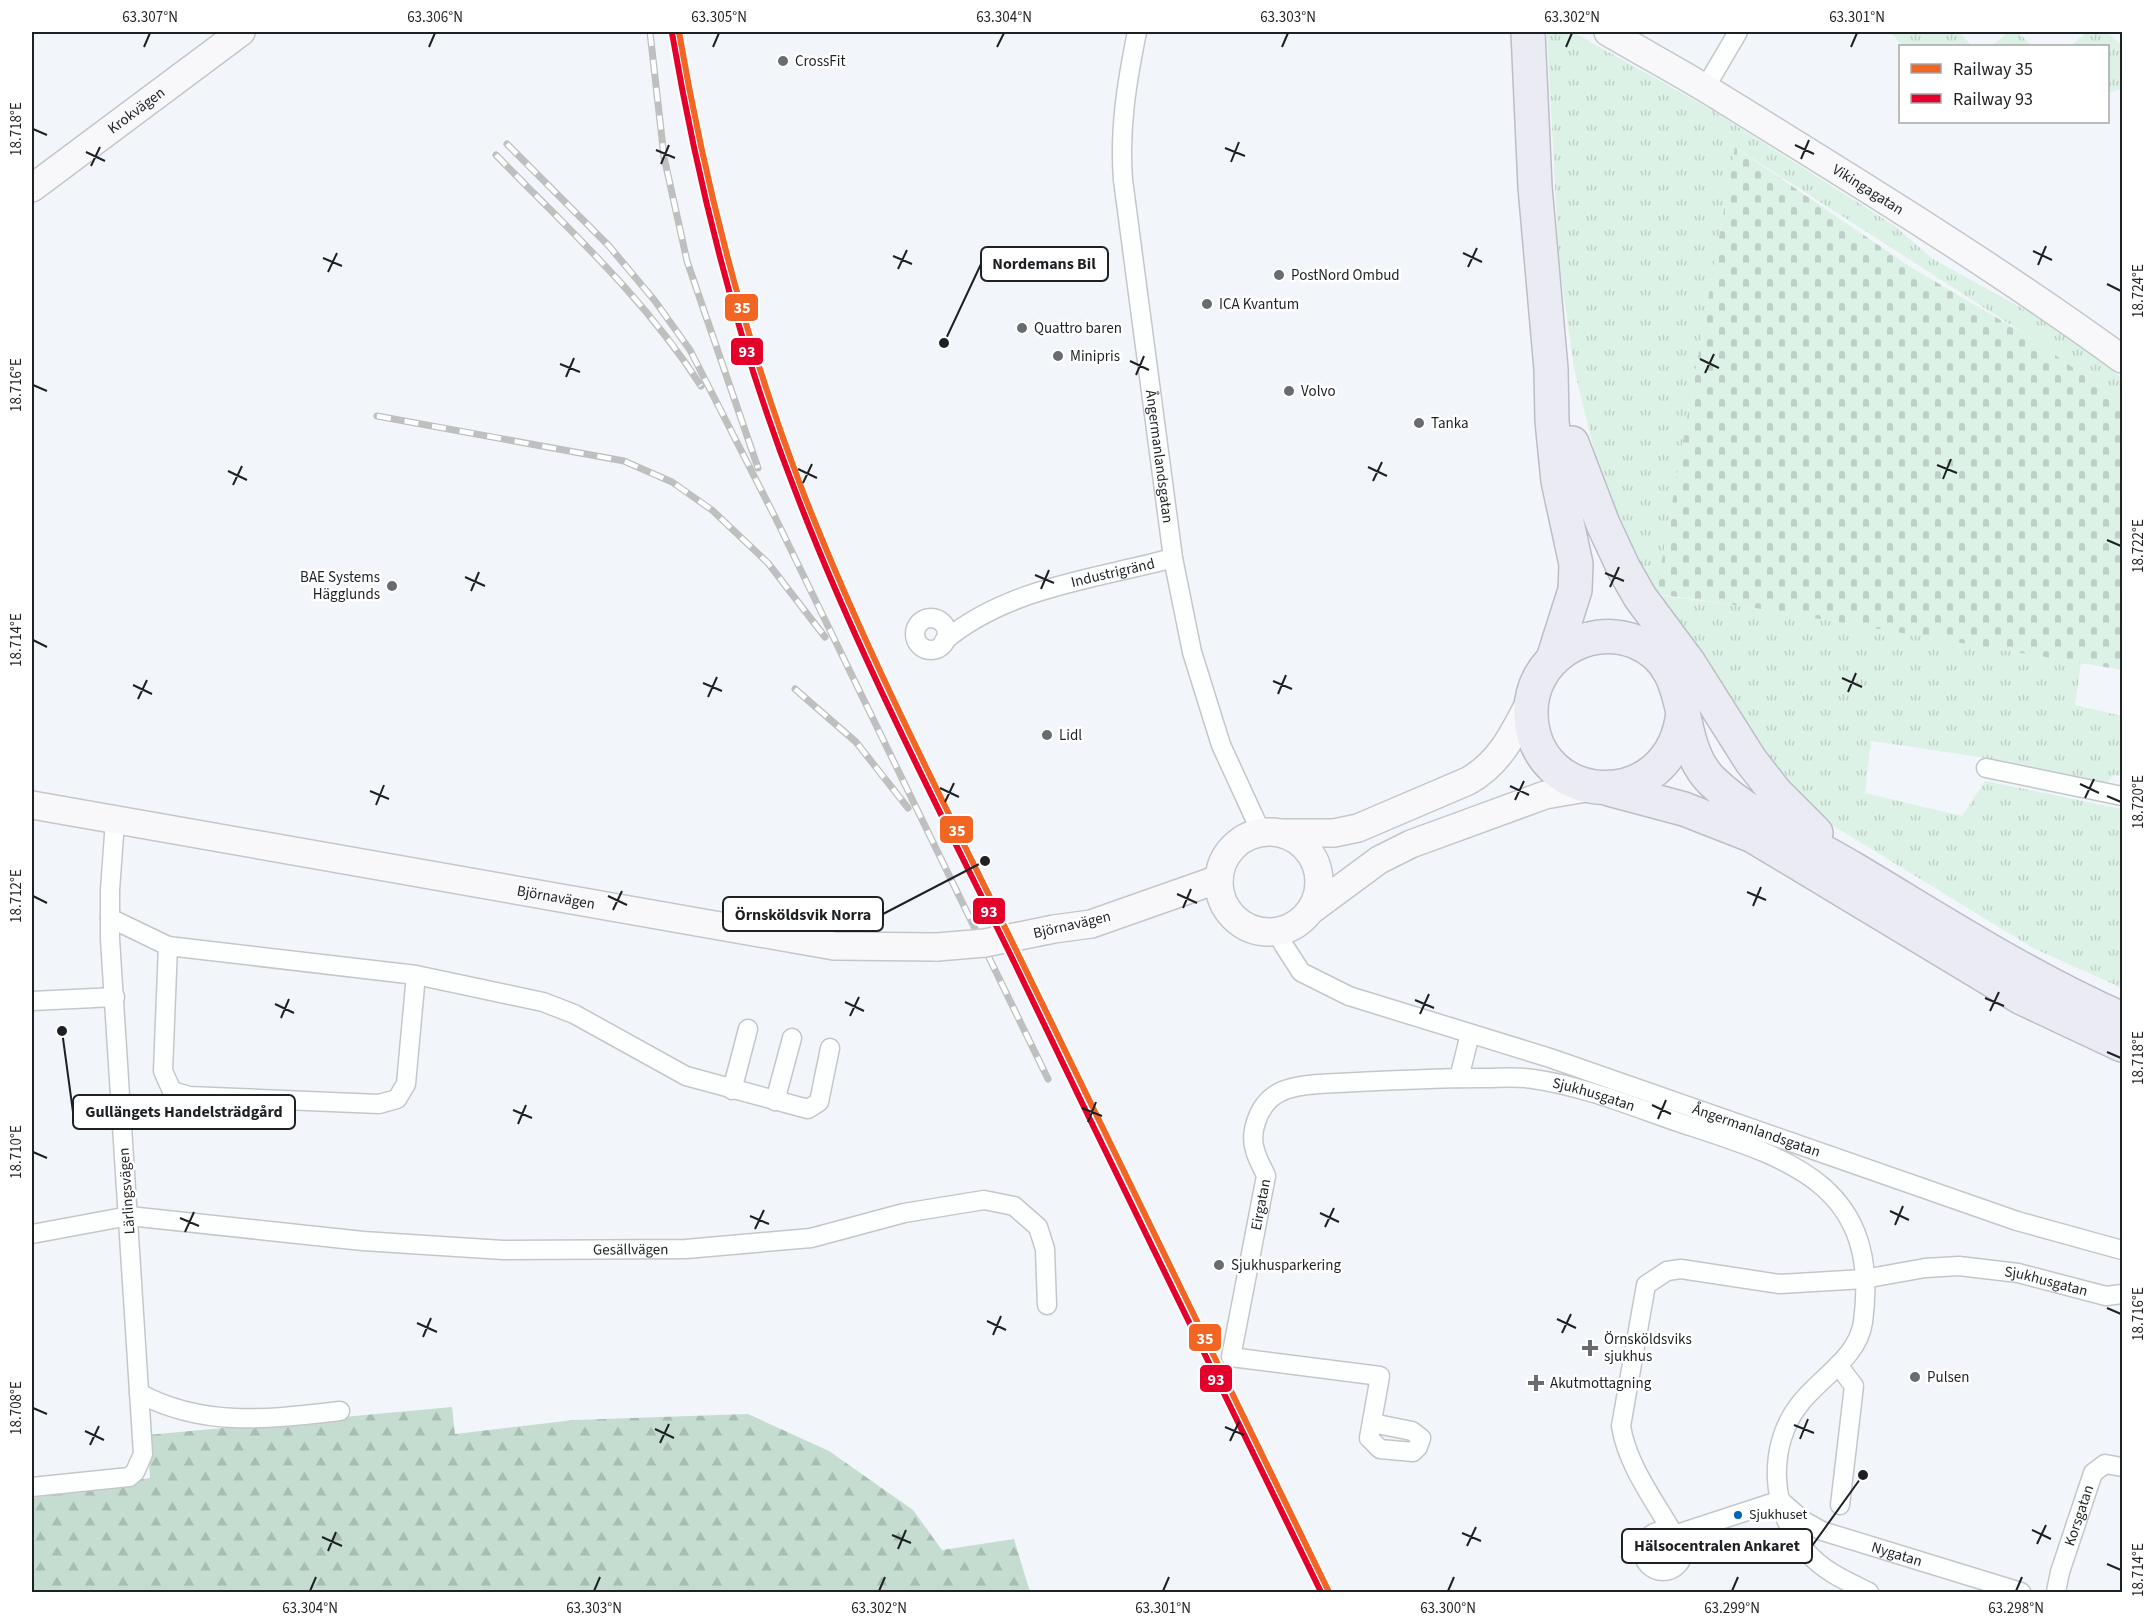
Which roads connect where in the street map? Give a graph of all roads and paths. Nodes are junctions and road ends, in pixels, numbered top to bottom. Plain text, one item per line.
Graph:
1 (241, 32) edge
2 (1137, 32) edge
3 (1528, 32) edge
4 (1608, 32) edge
5 (1738, 32) edge
6 (1705, 88) junction
7 (32, 188) edge
8 (2122, 359) edge
9 (1551, 369) junction
10 (1572, 443) junction
11 (1173, 558) junction
12 (948, 634) dead end
13 (1649, 649) junction
14 (1553, 659) junction
15 (1532, 698) junction
16 (1683, 712) junction
17 (1986, 768) dead end
18 (1600, 787) junction
19 (2122, 796) edge
20 (32, 805) edge
21 (115, 821) junction
22 (1271, 833) junction
23 (1852, 868) junction
24 (1219, 879) junction
25 (1310, 911) junction
26 (110, 918) junction
27 (1278, 931) junction
28 (168, 946) junction
29 (416, 975) junction
30 (115, 997) junction
31 (32, 1001) edge
32 (2122, 1019) edge
33 (748, 1029) dead end
34 (1470, 1034) junction
35 (792, 1038) dead end
36 (2122, 1045) edge
37 (830, 1048) dead end
38 (1459, 1078) junction
39 (732, 1090) junction
40 (775, 1101) junction
41 (129, 1216) junction
42 (32, 1234) edge
43 (2122, 1250) edge
44 (1864, 1279) junction
45 (2122, 1294) edge
46 (1047, 1305) dead end
47 (1838, 1365) junction
48 (139, 1392) junction
49 (340, 1411) dead end
50 (1372, 1424) dead end
51 (2122, 1467) edge
52 (32, 1487) edge
53 (1781, 1500) junction
54 (1840, 1504) dead end
55 (2058, 1592) edge
56 (1869, 1593) edge
57 (2021, 1593) edge

1 - 7 main road, Krokvägen
2 - 11 street, Ångermanlandsgatan
3 - 9 highway
4 - 6 main road, Vikingagatan
5 - 6 street
6 - 8 main road, Vikingagatan
9 - 10 highway
9 - 14 highway
10 - 13 highway
10 - 23 highway
11 - 12 street, Industrigränd
11 - 22 street, Ångermanlandsgatan
13 - 14 highway
13 - 16 highway
14 - 15 highway
15 - 18 highway
15 - 22 main road
16 - 18 highway
16 - 23 highway
17 - 19 street
18 - 25 main road
18 - 36 highway
20 - 21 main road, Björnavägen
21 - 24 main road, Björnavägen, bridge
21 - 26 street, Lärlingsvägen
22 - 24 main road
22 - 25 main road
23 - 32 highway
24 - 27 main road
25 - 27 main road
26 - 28 street
26 - 30 street, Lärlingsvägen
27 - 34 street, Ångermanlandsgatan
28 - 29 street
28 - 29 street
29 - 39 street
30 - 31 street
30 - 41 street, Lärlingsvägen
33 - 39 street
34 - 38 street
34 - 43 street, Ångermanlandsgatan
35 - 40 street
37 - 40 street
38 - 44 street, Sjukhusgatan
38 - 50 street, Eirgatan
39 - 40 street
41 - 42 street, Gesällvägen
41 - 46 street, Gesällvägen
41 - 48 street, Lärlingsvägen
44 - 45 street, Sjukhusgatan
44 - 47 street, Sjukhusgatan
44 - 53 street
47 - 53 street, Sjukhusgatan
47 - 54 street
48 - 49 street
48 - 52 street, Lärlingsvägen
51 - 55 street, Korsgatan
53 - 56 street, Sjukhusgatan
53 - 57 street, Nygatan

